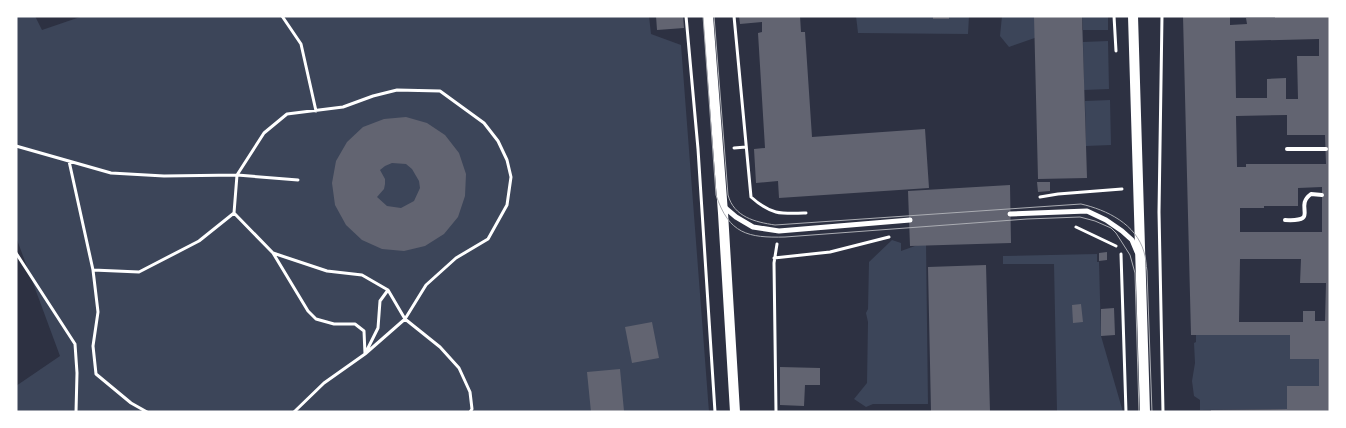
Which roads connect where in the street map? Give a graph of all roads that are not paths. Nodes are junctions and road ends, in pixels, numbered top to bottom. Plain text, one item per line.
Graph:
1 (708, 16) edge
2 (1133, 16) edge
3 (1287, 149) dead end
4 (1326, 149) dead end
5 (1322, 195) dead end
6 (722, 205) junction
7 (1010, 214) dead end
8 (910, 220) dead end
9 (1285, 220) dead end
10 (1140, 260) junction
11 (735, 412) edge
12 (1145, 412) edge

1 - 6 main road
2 - 10 main road
3 - 4 lane
5 - 9 lane
6 - 8 street
6 - 11 main road
7 - 10 street
10 - 12 main road

